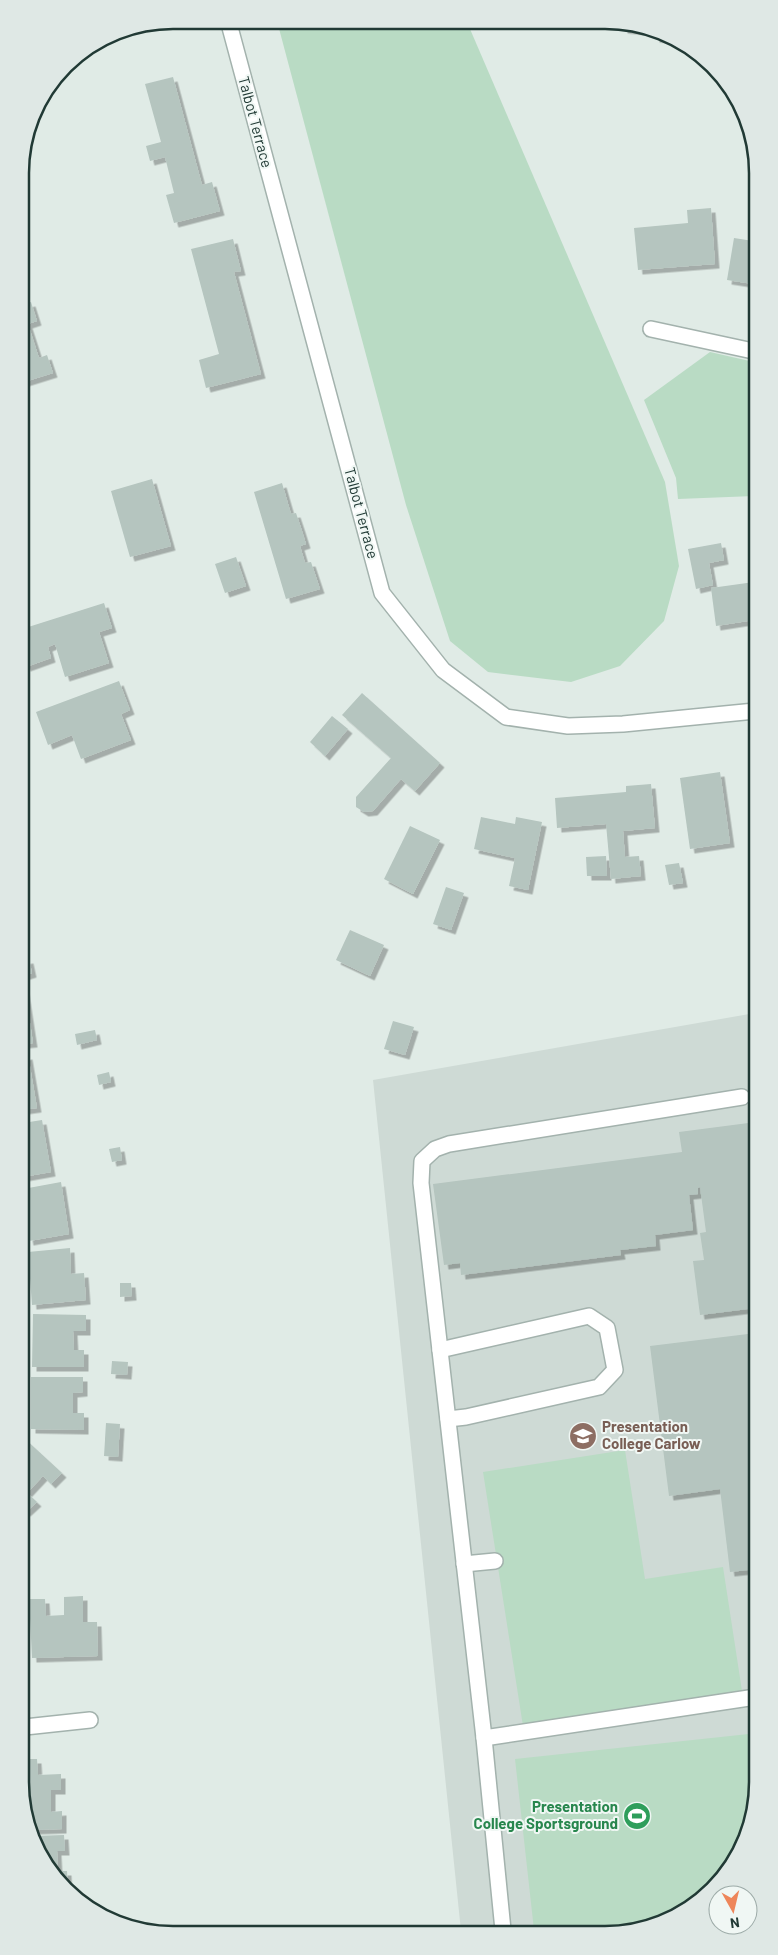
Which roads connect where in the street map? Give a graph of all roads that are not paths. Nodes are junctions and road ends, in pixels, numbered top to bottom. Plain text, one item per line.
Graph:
1 (230, 29) edge
2 (651, 329) dead end
3 (749, 350) edge
4 (749, 711) edge
5 (742, 1097) dead end
6 (440, 1350) junction
7 (448, 1419) junction
8 (495, 1561) dead end
9 (464, 1564) junction
10 (749, 1698) dead end
11 (90, 1720) dead end
12 (29, 1727) edge
13 (484, 1738) junction
14 (503, 1926) edge

1 - 4 street, Talbot Terrace
2 - 3 street
5 - 6 street
6 - 7 street
6 - 7 street
7 - 9 street
8 - 9 street
9 - 13 street
10 - 13 street
11 - 12 street
13 - 14 street

